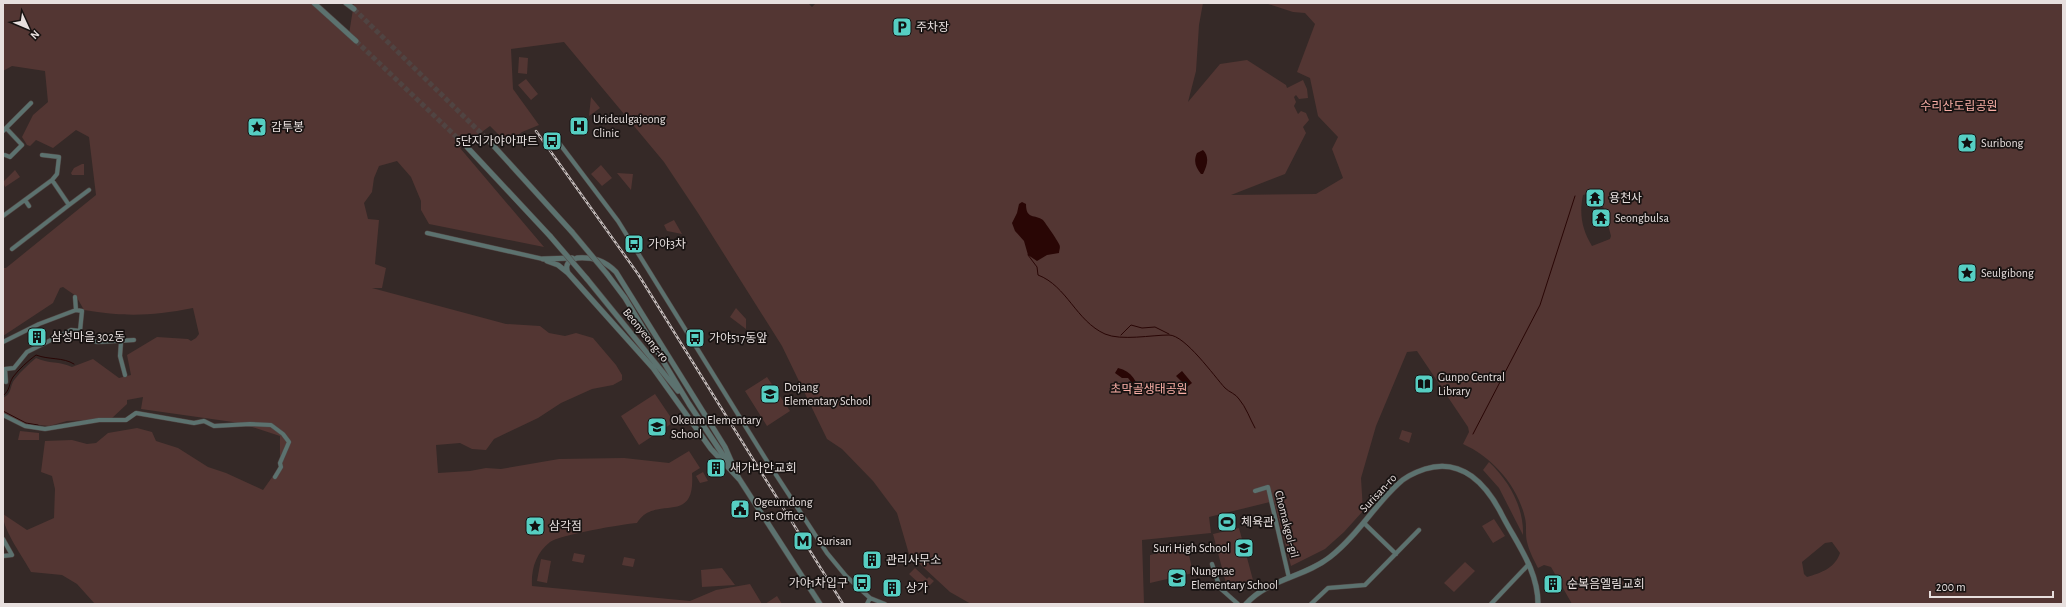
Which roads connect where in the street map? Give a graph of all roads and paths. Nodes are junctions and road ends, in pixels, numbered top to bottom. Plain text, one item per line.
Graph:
1 (314, 3) edge
2 (346, 3) edge
3 (354, 10) tunnel mouth
4 (356, 41) tunnel mouth
5 (31, 103) dead end
6 (5, 130) edge
7 (553, 135) dead end
8 (491, 143) tunnel mouth
9 (467, 147) tunnel mouth
10 (5, 155) dead end
11 (42, 155) dead end
12 (52, 180) junction
13 (89, 190) dead end
14 (25, 200) junction
15 (69, 205) junction
16 (29, 206) dead end
17 (3, 216) edge
18 (427, 233) dead end
19 (12, 249) dead end
20 (577, 258) junction
21 (542, 259) junction
22 (568, 273) junction
23 (75, 297) dead end
24 (76, 310) junction
25 (80, 331) junction
26 (134, 340) dead end
27 (3, 342) edge
28 (121, 342) junction
29 (125, 375) dead end
30 (6, 382) dead end
31 (689, 404) junction
32 (3, 415) edge
33 (275, 477) dead end
34 (739, 478) junction
35 (1255, 490) dead end
36 (1364, 523) junction
37 (1419, 530) dead end
38 (3, 539) edge
39 (1396, 554) junction
40 (3, 556) edge
41 (1529, 563) junction
42 (1212, 564) dead end
43 (1289, 578) junction
44 (870, 598) junction
45 (820, 604) edge
46 (867, 604) edge
47 (885, 604) edge
48 (1238, 604) edge
49 (1246, 604) edge
50 (1311, 604) edge
51 (1491, 604) edge
52 (1538, 604) edge

1 - 4 street
2 - 3 street
5 - 6 street
6 - 10 street
7 - 44 street
8 - 31 street, Beonyeong-ro, bridge
9 - 31 street, Beonyeong-ro, bridge
11 - 12 street
12 - 14 street
12 - 15 street
13 - 15 street
14 - 16 street
14 - 17 street
15 - 19 street
18 - 21 street
20 - 21 street
20 - 22 street
20 - 34 street
21 - 22 street
22 - 34 street
23 - 24 street
24 - 25 street
24 - 27 street
25 - 28 street
25 - 30 street
26 - 28 street
28 - 29 street
31 - 34 street, Beonyeong-ro
32 - 33 street
34 - 45 street, Beonyeong-ro
35 - 43 street, Chomakgol-gil
36 - 39 street
36 - 41 street, Surisan-ro
36 - 43 street, Surisan-ro
37 - 39 street
38 - 40 street
39 - 50 street
41 - 51 street
41 - 52 street, Surisan-ro
42 - 48 street
43 - 49 street, Surisan-ro
44 - 46 street
44 - 47 street

